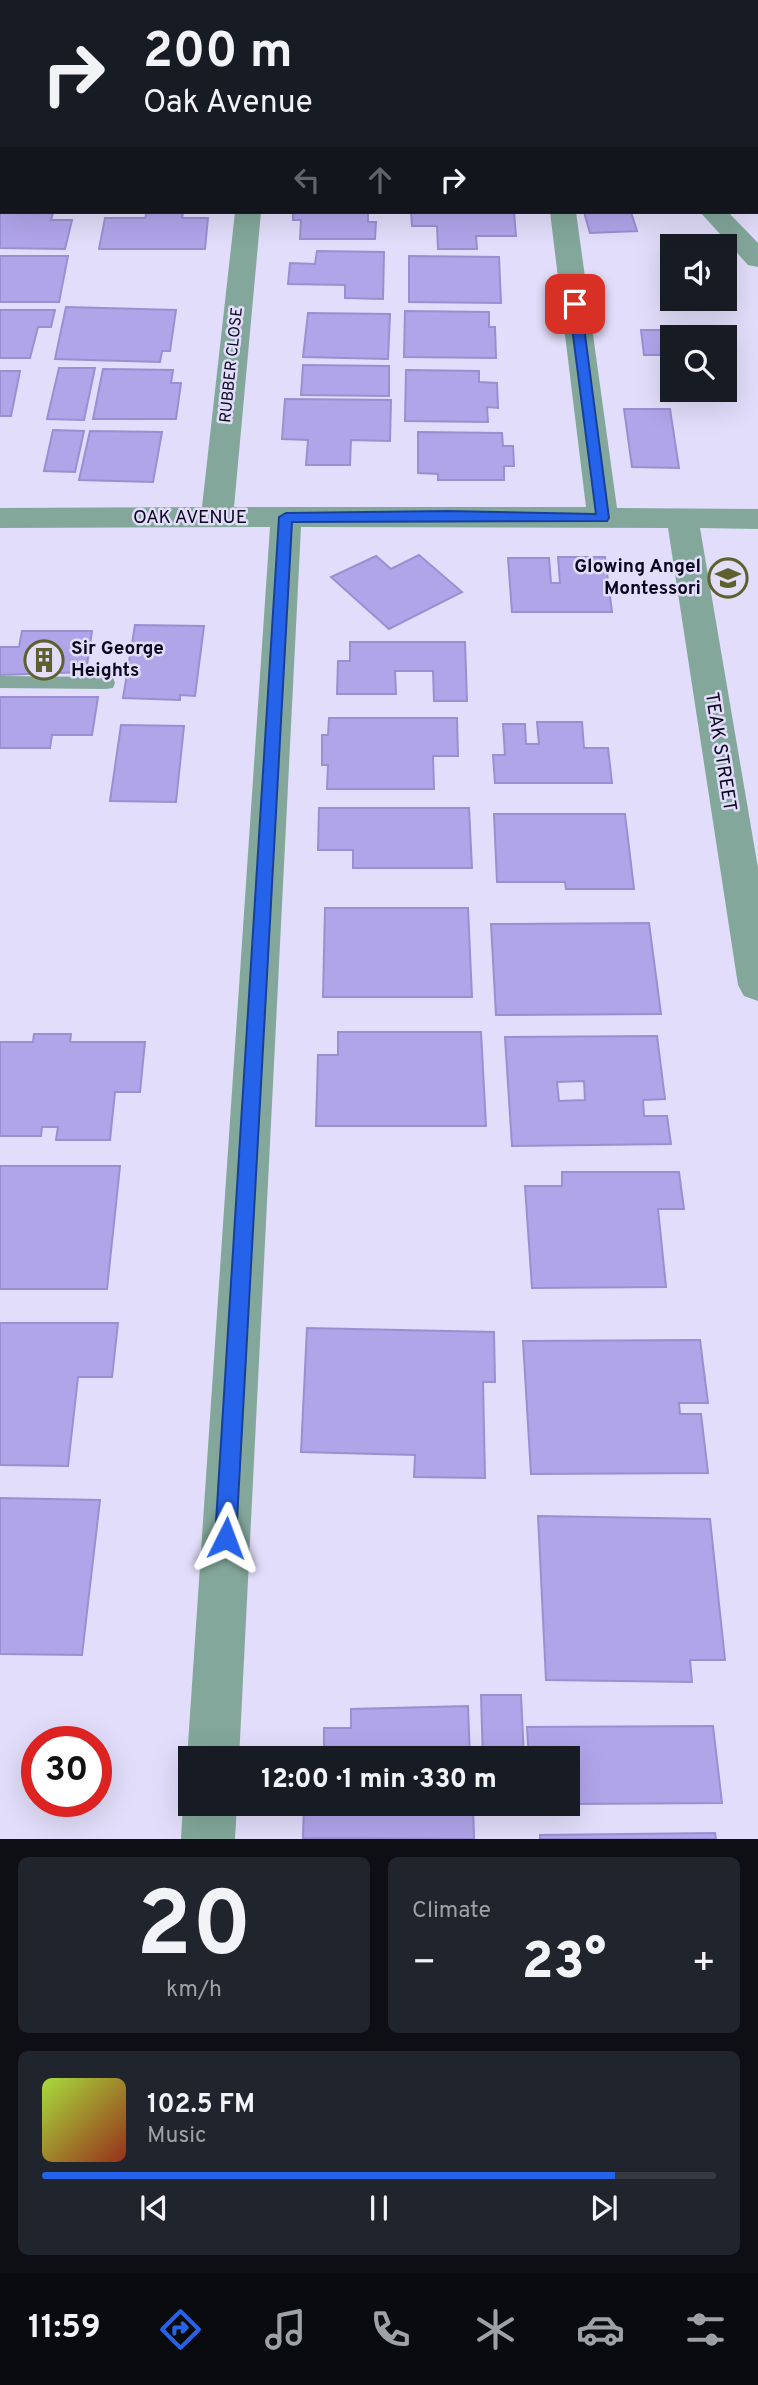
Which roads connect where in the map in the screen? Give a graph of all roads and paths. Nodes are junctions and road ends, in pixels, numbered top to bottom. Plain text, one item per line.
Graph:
1 (248, 214) edge
2 (563, 214) edge
3 (720, 214) edge
4 (758, 259) edge
5 (286, 517) junction
6 (0, 518) edge
7 (217, 518) junction
8 (603, 518) junction
9 (758, 519) edge
10 (683, 520) junction
11 (0, 682) edge
12 (106, 683) dead end
13 (758, 985) edge
14 (213, 1746) edge
15 (209, 1816) edge
16 (208, 1839) edge

1 - 7 street, RUBBER CLOSE
2 - 8 street
3 - 4 street
5 - 7 street, OAK AVENUE
5 - 8 street, OAK AVENUE
5 - 14 street
6 - 7 street, OAK AVENUE
8 - 10 street, OAK AVENUE
9 - 10 street, OAK AVENUE
10 - 13 street, TEAK STREET
11 - 12 lane
15 - 16 street

